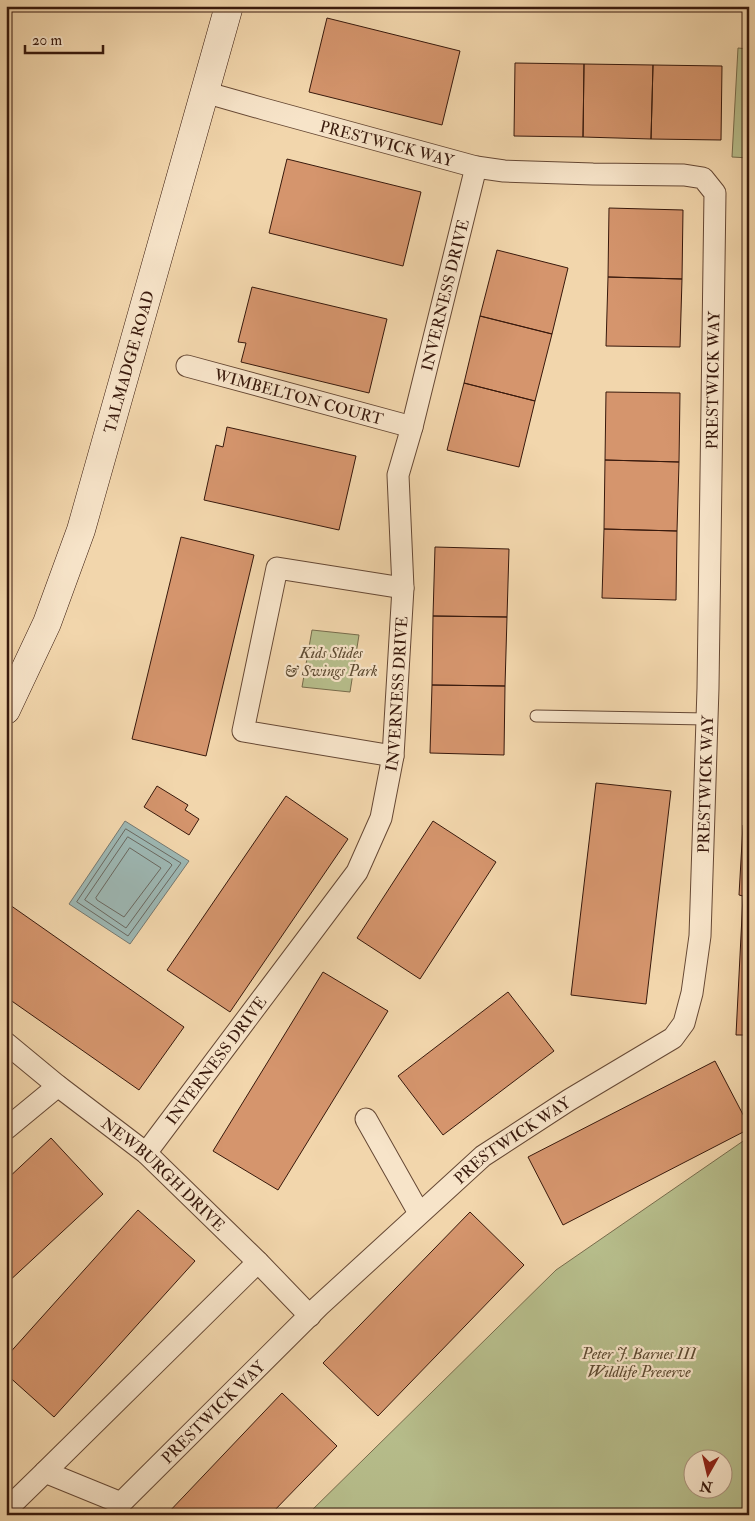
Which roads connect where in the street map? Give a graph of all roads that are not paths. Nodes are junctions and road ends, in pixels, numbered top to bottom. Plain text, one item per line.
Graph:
1 (229, 6) edge
2 (204, 92) junction
3 (476, 167) junction
4 (187, 366) dead end
5 (412, 427) junction
6 (403, 588) junction
7 (6, 710) edge
8 (536, 716) dead end
9 (707, 719) junction
10 (393, 756) junction
11 (6, 1042) edge
12 (58, 1086) junction
13 (366, 1119) dead end
14 (6, 1128) edge
15 (146, 1153) junction
16 (419, 1213) junction
17 (258, 1262) junction
18 (310, 1316) junction
19 (45, 1472) junction
20 (6, 1510) edge

1 - 2 street, TALMADGE ROAD
2 - 3 street, PRESTWICK WAY
2 - 7 street, TALMADGE ROAD
3 - 5 street, INVERNESS DRIVE
3 - 9 street, PRESTWICK WAY
4 - 5 street, WIMBELTON COURT
5 - 6 street, INVERNESS DRIVE
6 - 10 street, INVERNESS DRIVE
6 - 10 street
8 - 9 lane
9 - 16 street, PRESTWICK WAY
10 - 15 street, INVERNESS DRIVE
11 - 12 street, NEWBURGH DRIVE
12 - 14 street
12 - 15 street, NEWBURGH DRIVE
13 - 16 street
15 - 17 street, NEWBURGH DRIVE
16 - 18 street, PRESTWICK WAY
17 - 18 street, NEWBURGH DRIVE
17 - 19 street
18 - 19 street, PRESTWICK WAY
19 - 20 street

